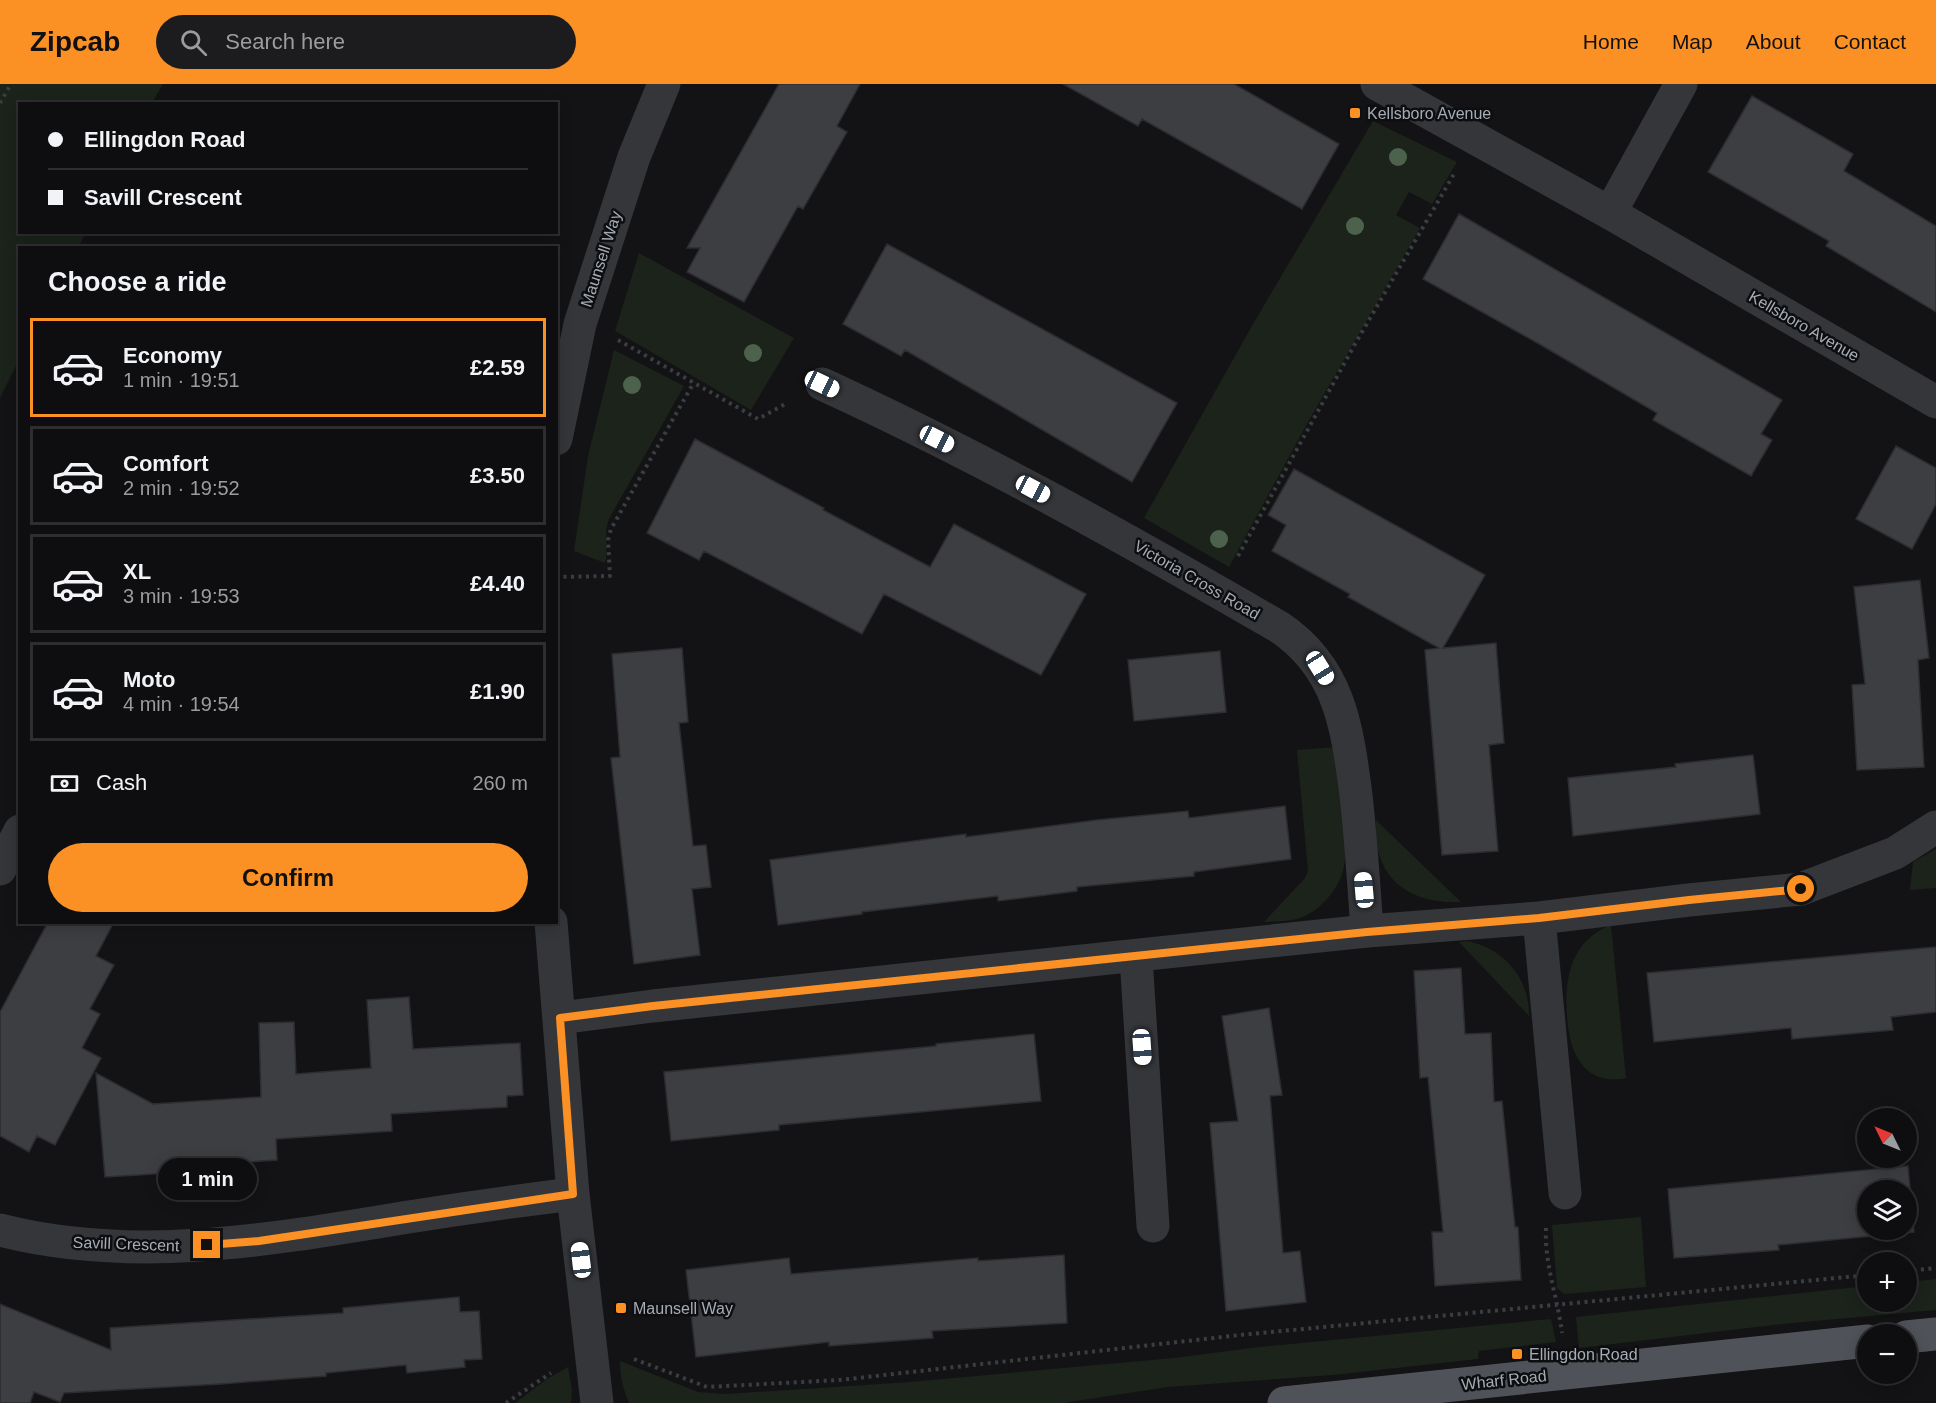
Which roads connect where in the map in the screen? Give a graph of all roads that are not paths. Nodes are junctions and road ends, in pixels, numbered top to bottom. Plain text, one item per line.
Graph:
1 (664, 84) edge
2 (1377, 84) edge
3 (1681, 84) edge
4 (1610, 213) junction
5 (822, 384) road end
6 (1936, 402) edge
7 (558, 429) edge
8 (1936, 827) edge
9 (18, 835) edge
10 (0, 869) edge
11 (1539, 918) junction
12 (551, 924) edge
13 (1367, 932) junction
14 (1136, 957) junction
15 (560, 1018) junction
16 (1565, 1193) road end
17 (573, 1194) junction
18 (1153, 1226) dead end
19 (0, 1230) edge
20 (1936, 1334) edge
21 (1917, 1336) edge
22 (1857, 1342) edge
23 (597, 1403) edge
24 (1284, 1403) edge

1 - 7 street, Maunsell Way
2 - 4 street, Kellsboro Avenue
3 - 4 street
4 - 6 street, Kellsboro Avenue
5 - 13 street, Victoria Cross Road
8 - 11 street
9 - 10 street
11 - 13 street
11 - 16 street
12 - 15 street
13 - 14 street
14 - 15 street
14 - 18 street
15 - 17 street
17 - 19 street, Savill Crescent
17 - 23 street
20 - 21 main road
22 - 24 main road, Wharf Road

